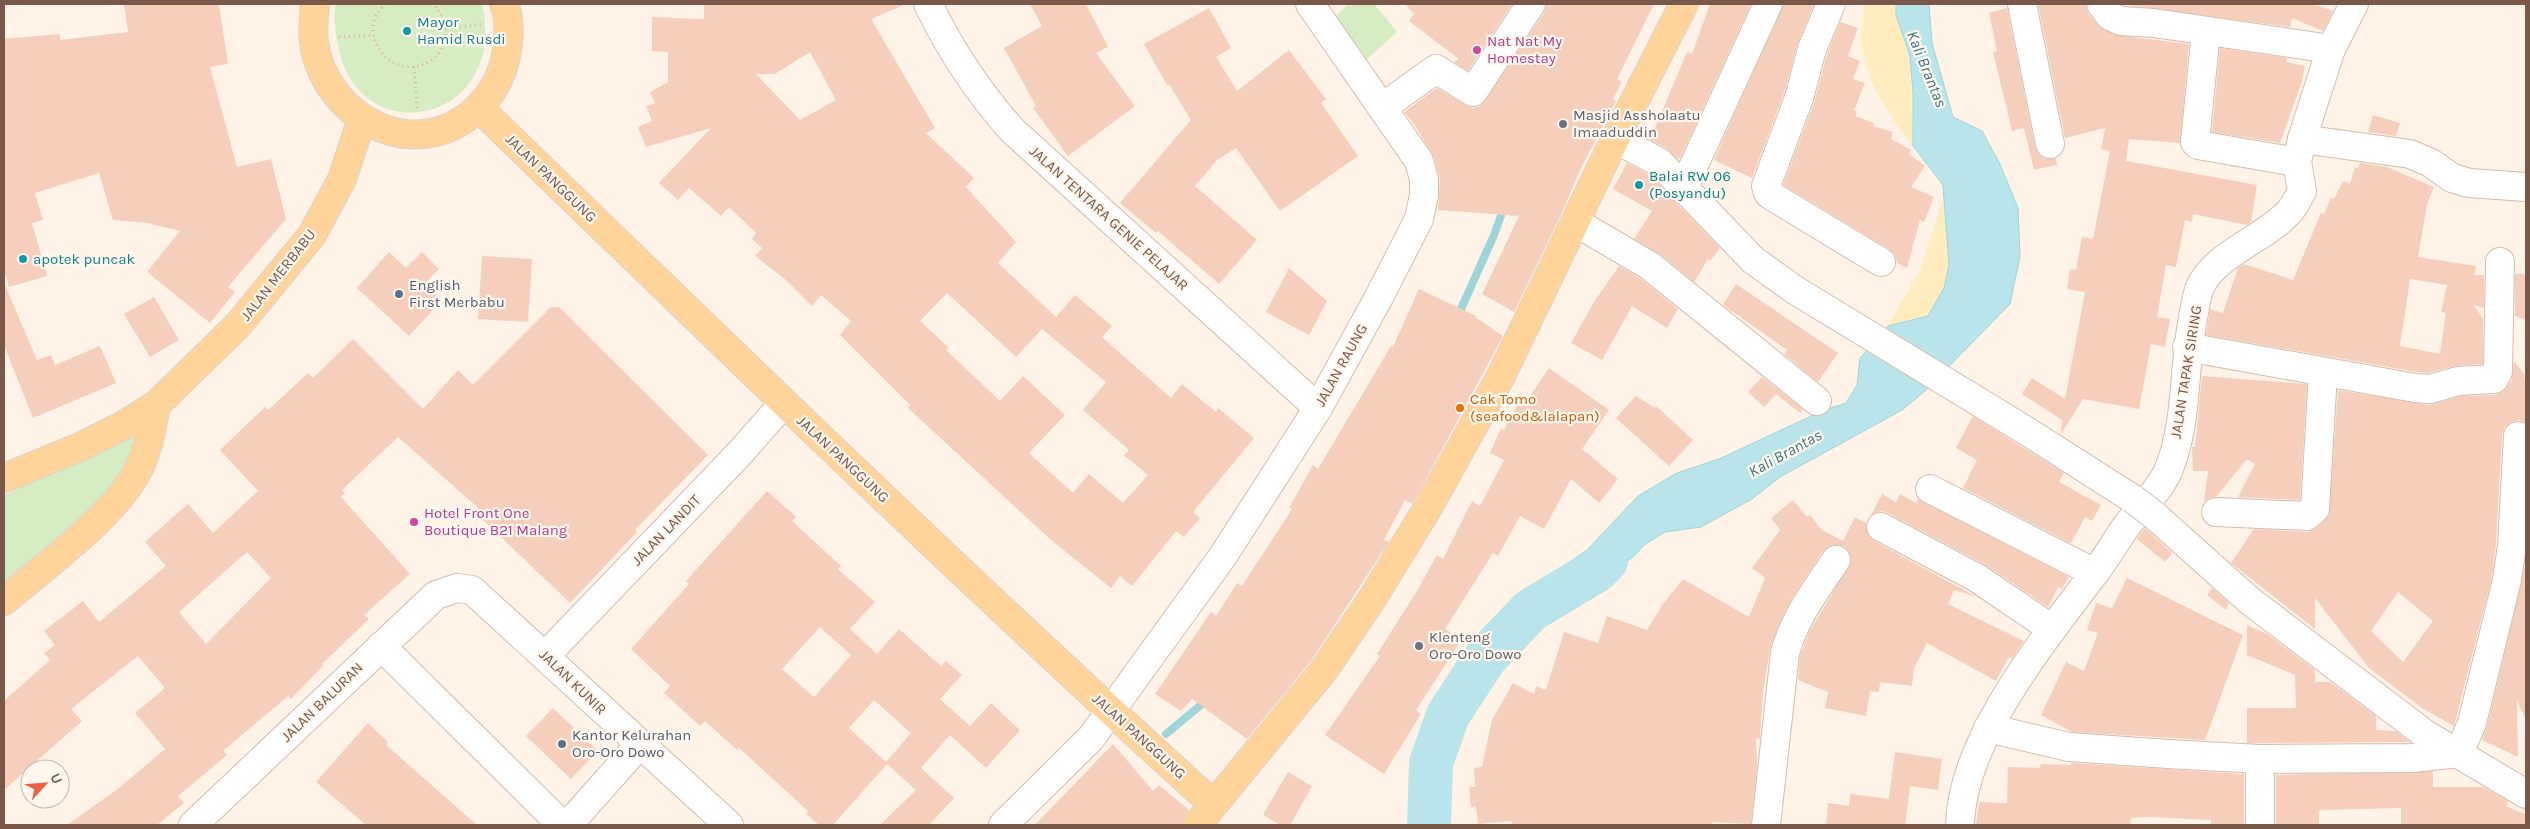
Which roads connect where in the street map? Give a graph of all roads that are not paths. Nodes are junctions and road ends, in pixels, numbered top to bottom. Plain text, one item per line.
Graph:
1 (315, 4) edge
2 (928, 4) edge
3 (1310, 4) edge
4 (1531, 4) edge
5 (1684, 4) edge
6 (1768, 4) edge
7 (1830, 4) edge
8 (2022, 4) edge
9 (2101, 4) edge
10 (2354, 4) edge
11 (501, 9) edge
12 (2154, 14) edge
13 (2206, 32) junction
14 (2331, 49) junction
15 (1383, 107) junction
16 (479, 108) junction
17 (362, 119) junction
18 (1615, 139) junction
19 (2050, 144) dead end
20 (2299, 151) junction
21 (2526, 187) edge
22 (1683, 189) junction
23 (1577, 223) junction
24 (1881, 262) dead end
25 (2500, 262) dead end
26 (2187, 347) junction
27 (2323, 373) junction
28 (1817, 401) dead end
29 (784, 403) junction
30 (156, 404) junction
31 (1318, 408) junction
32 (2518, 436) dead end
33 (4, 476) edge
34 (1930, 489) dead end
35 (2216, 512) dead end
36 (1881, 527) dead end
37 (1836, 560) dead end
38 (2095, 573) junction
39 (457, 588) joint
40 (4, 601) edge
41 (2052, 629) junction
42 (381, 646) junction
43 (546, 655) junction
44 (1110, 711) junction
45 (1988, 728) junction
46 (640, 745) junction
47 (2459, 753) junction
48 (2260, 759) junction
49 (2526, 794) edge
50 (1213, 804) junction
51 (193, 825) edge
52 (562, 825) edge
53 (568, 825) edge
54 (729, 825) edge
55 (1003, 825) edge
56 (1197, 825) edge
57 (1766, 825) edge
58 (1960, 825) edge
59 (2260, 825) edge

1 - 17 main road
2 - 31 street, JALAN TENTARA GENIE PELAJAR
3 - 15 street, JALAN RAUNG
4 - 15 street
5 - 18 main road
6 - 22 street
7 - 24 street
8 - 19 street
9 - 12 street
10 - 14 street, JALAN TAPAK SIRING
11 - 16 main road
12 - 13 street
13 - 14 street
13 - 20 street
14 - 20 street, JALAN TAPAK SIRING
15 - 31 street, JALAN RAUNG
16 - 17 main road
16 - 29 main road, JALAN PANGGUNG
17 - 30 main road, JALAN MERBABU
18 - 22 street
18 - 23 main road
20 - 21 street
20 - 26 street, JALAN TAPAK SIRING
22 - 47 street
23 - 28 street
23 - 50 main road
25 - 27 street
26 - 27 street
26 - 38 street, JALAN TAPAK SIRING
27 - 35 street
29 - 43 street, JALAN LANDIT
29 - 44 main road, JALAN PANGGUNG
30 - 33 main road, JALAN MERBABU
30 - 40 main road
31 - 44 street, JALAN RAUNG
32 - 47 street
34 - 38 street
36 - 41 street
37 - 57 street
38 - 41 street, JALAN TAPAK SIRING
39 - 42 street, JALAN BALURAN
39 - 43 street, JALAN KUNIR
41 - 45 street, JALAN TAPAK SIRING
42 - 51 street, JALAN BALURAN
42 - 52 street
43 - 46 street, JALAN KUNIR
44 - 50 main road, JALAN PANGGUNG
44 - 55 street, JALAN RAUNG
45 - 48 street
45 - 58 street, JALAN TAPAK SIRING
46 - 53 street
46 - 54 street, JALAN KUNIR
47 - 48 street
47 - 49 street
48 - 59 street
50 - 56 main road

